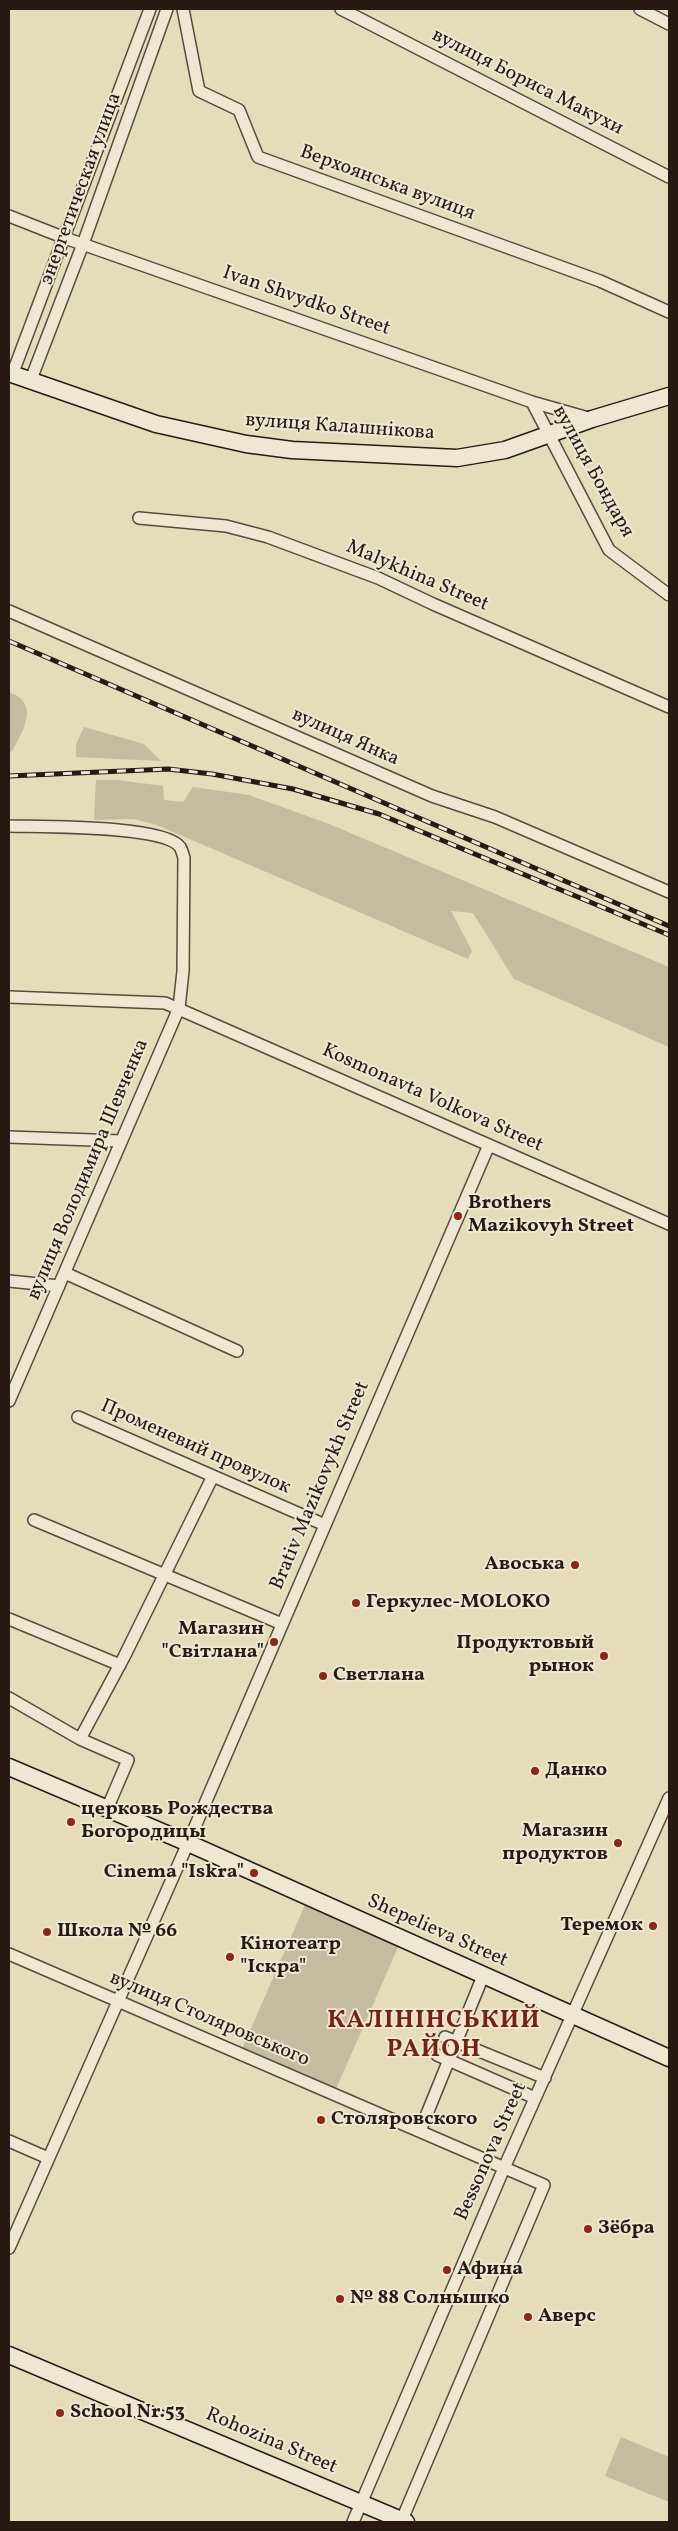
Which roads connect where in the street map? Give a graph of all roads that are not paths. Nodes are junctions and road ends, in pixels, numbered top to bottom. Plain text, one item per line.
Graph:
1 (150, 9) edge
2 (167, 9) edge
3 (183, 9) edge
4 (341, 9) edge
5 (640, 9) edge
6 (669, 24) edge
7 (669, 177) edge
8 (9, 216) edge
9 (65, 238) junction
10 (83, 244) junction
11 (669, 312) edge
12 (10, 374) edge
13 (30, 382) junction
14 (669, 397) edge
15 (532, 402) junction
16 (592, 419) junction
17 (549, 434) junction
18 (139, 518) dead end
19 (669, 595) edge
20 (9, 611) edge
21 (669, 707) edge
22 (9, 826) edge
23 (669, 892) edge
24 (9, 997) edge
25 (179, 1008) junction
26 (9, 1137) edge
27 (122, 1141) junction
28 (489, 1145) junction
29 (669, 1224) edge
30 (64, 1273) junction
31 (9, 1281) edge
32 (59, 1286) junction
33 (237, 1351) dead end
34 (9, 1401) edge
35 (78, 1417) dead end
36 (213, 1476) junction
37 (34, 1520) dead end
38 (325, 1525) junction
39 (165, 1574) junction
40 (9, 1619) edge
41 (282, 1624) junction
42 (120, 1665) junction
43 (9, 1698) edge
44 (80, 1739) junction
45 (9, 1767) edge
46 (669, 1798) edge
47 (107, 1809) junction
48 (188, 1843) junction
49 (9, 1954) edge
50 (483, 1976) junction
51 (118, 2001) junction
52 (572, 2016) junction
53 (444, 2037) dead end
54 (457, 2042) junction
55 (437, 2055) dead end
56 (669, 2058) edge
57 (449, 2060) junction
58 (544, 2078) junction
59 (536, 2098) junction
60 (420, 2131) junction
61 (9, 2141) edge
62 (48, 2158) junction
63 (504, 2168) junction
64 (9, 2248) edge
65 (9, 2355) edge
66 (362, 2504) junction
67 (353, 2522) edge
68 (403, 2522) edge

1 - 9 street
2 - 10 street, энергетическая улица
3 - 11 street, Верхоянська вулиця
4 - 7 street, вулиця Бориса Макухи
5 - 6 street
8 - 9 street, Ivan Shvydko Street
9 - 10 street, Ivan Shvydko Street
9 - 12 street
10 - 13 street, энергетическая улица
10 - 15 street, Ivan Shvydko Street
12 - 13 street, вулиця Калашнікова
13 - 17 street, вулиця Калашнікова
14 - 16 street, вулиця Калашнікова
15 - 16 street, Ivan Shvydko Street
15 - 17 street, вулиця Бондаря
16 - 17 street, вулиця Калашнікова
17 - 19 street, вулиця Бондаря
18 - 21 street, Malykhina Street
20 - 23 street, вулиця Янка
22 - 25 street, вулиця Володимира Шевченка
24 - 25 street, Kosmonavta Volkova Street
25 - 27 street, вулиця Володимира Шевченка
25 - 28 street, Kosmonavta Volkova Street
26 - 27 street
27 - 30 street, вулиця Володимира Шевченка
28 - 29 street, Kosmonavta Volkova Street
28 - 38 street, Brativ Mazikovykh Street
30 - 32 street, вулиця Володимира Шевченка
30 - 33 street
31 - 32 street
32 - 34 street, вулиця Володимира Шевченка
35 - 36 street, Променевий провулок
36 - 38 street, Променевий провулок
36 - 39 street
37 - 39 street
38 - 41 street, Brativ Mazikovykh Street
39 - 41 street
39 - 42 street
40 - 42 street
41 - 48 street, Brativ Mazikovykh Street
42 - 44 street
43 - 44 street
44 - 47 street
45 - 47 street, Shepelieva Street
46 - 52 street, Bessonova Street
47 - 48 street, Shepelieva Street
48 - 50 street, Shepelieva Street
48 - 51 street, Brativ Mazikovykh Street
49 - 51 street, вулиця Столяровського
50 - 52 street, Shepelieva Street
50 - 54 street
51 - 60 street, вулиця Столяровського
51 - 62 street, Brativ Mazikovykh Street
52 - 56 street, Shepelieva Street
52 - 58 street, Bessonova Street
53 - 54 street
54 - 57 street
54 - 58 street
55 - 57 street
57 - 59 street
57 - 60 street
58 - 59 street, Bessonova Street
59 - 63 street, Bessonova Street
60 - 63 street, вулиця Столяровського
61 - 62 street
62 - 64 street, Brativ Mazikovykh Street
63 - 66 street, Bessonova Street
63 - 68 street, вулиця Столяровського
65 - 66 street, Rohozina Street
66 - 67 street, Bessonova Street
66 - 68 street, Rohozina Street

